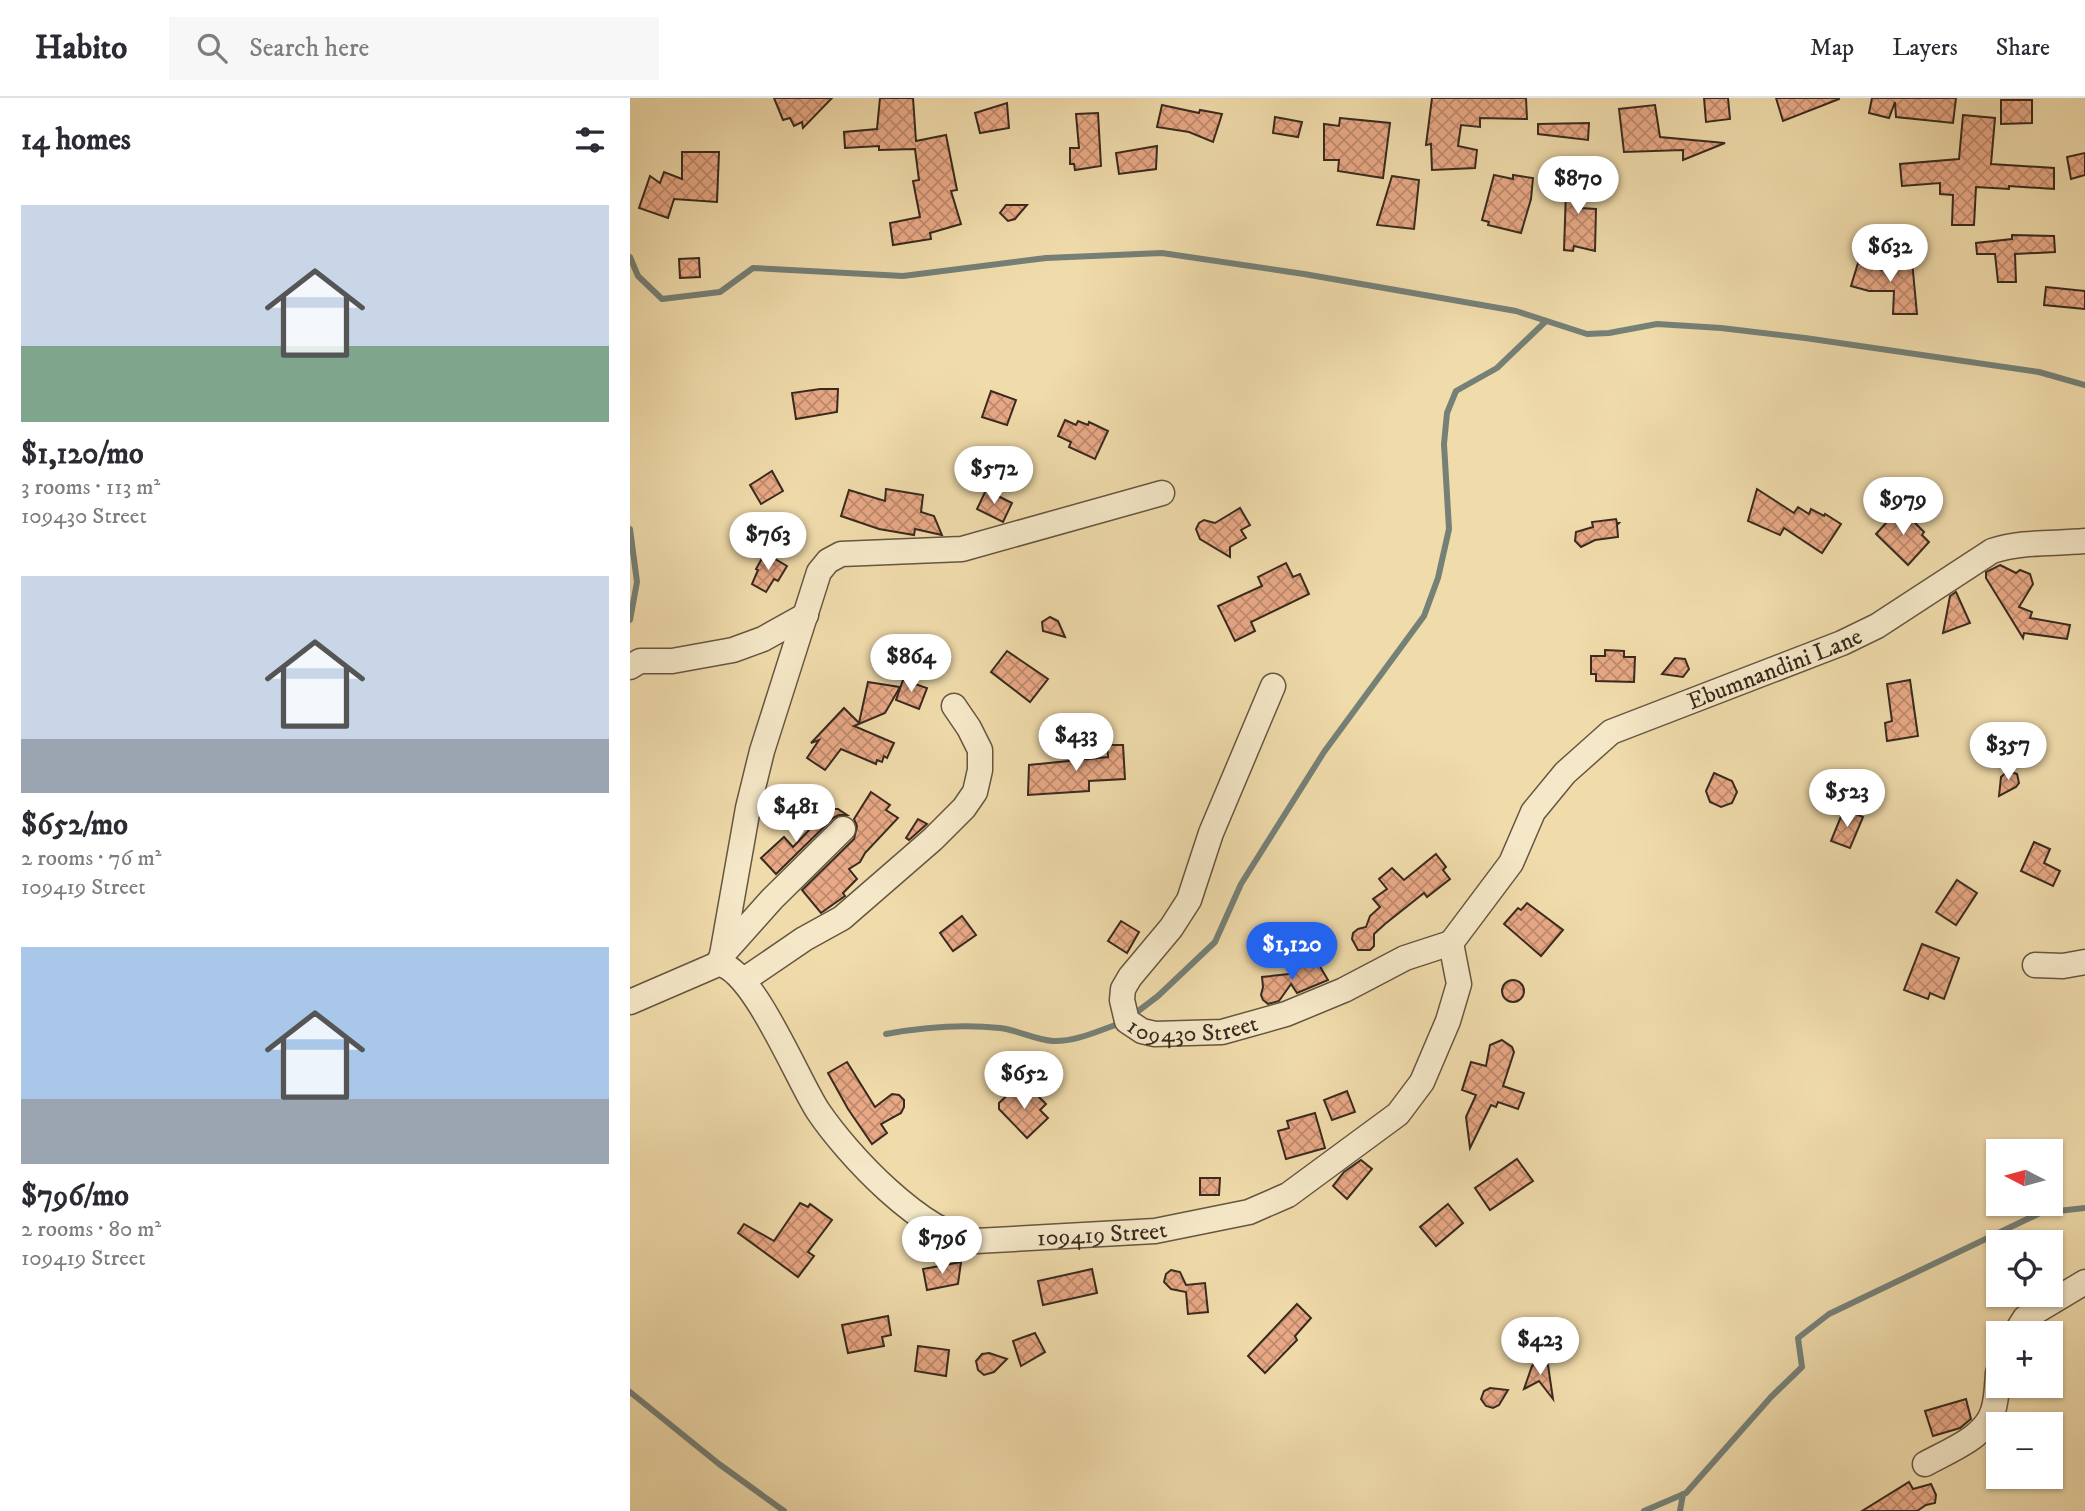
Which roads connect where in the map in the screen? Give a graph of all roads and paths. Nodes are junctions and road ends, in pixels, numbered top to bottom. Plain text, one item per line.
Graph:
1 (1162, 493) dead end
2 (2085, 541) edge
3 (806, 615) junction
4 (630, 667) edge
5 (1273, 686) dead end
6 (954, 706) dead end
7 (843, 829) dead end
8 (1451, 943) junction
9 (720, 960) junction
10 (2085, 962) edge
11 (2035, 965) dead end
12 (744, 980) junction
13 (630, 1002) edge
14 (2085, 1282) edge
15 (2023, 1321) edge
16 (1995, 1398) edge
17 (1926, 1464) dead end

1 - 3 street
2 - 8 street, Ebumnandini Lane
3 - 4 street
3 - 9 street
5 - 8 street, 109430 Street
6 - 12 street
7 - 9 street
8 - 12 street, 109419 Street
9 - 12 street, 109419 Street
9 - 13 street
10 - 11 street
14 - 15 street
16 - 17 street

